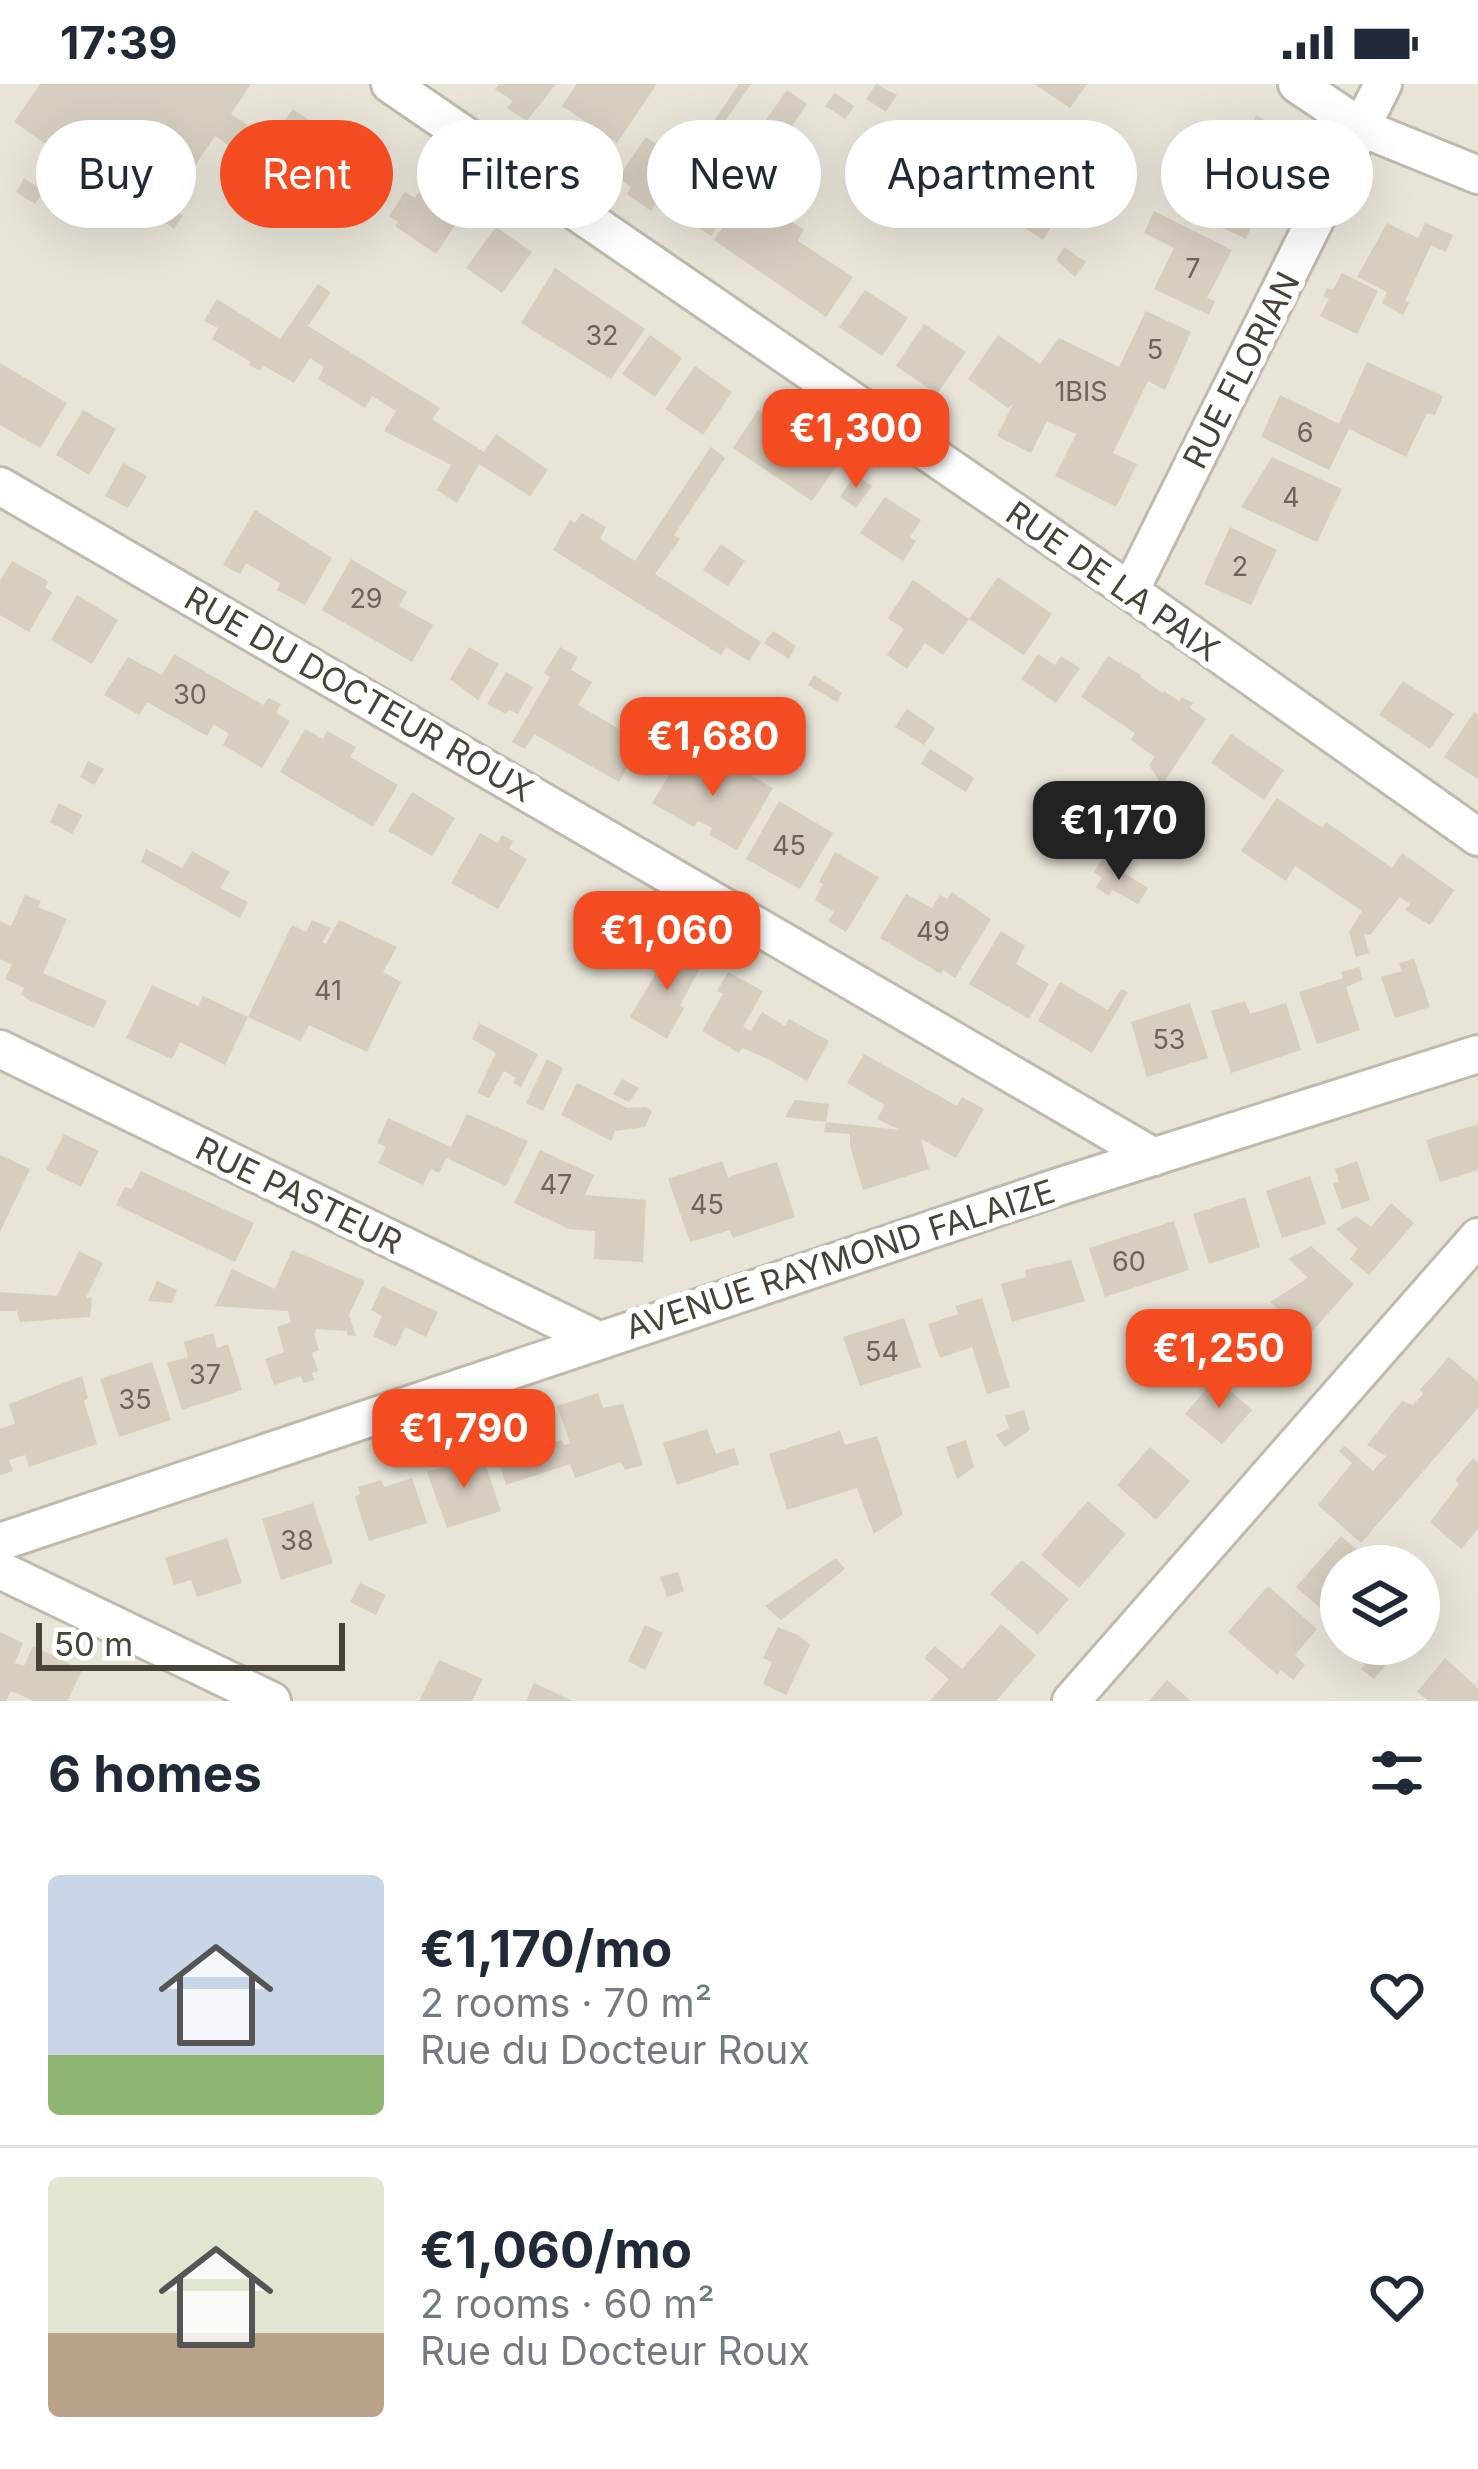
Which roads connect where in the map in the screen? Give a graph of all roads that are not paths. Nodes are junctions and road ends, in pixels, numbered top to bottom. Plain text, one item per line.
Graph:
1 (390, 84) edge
2 (1297, 84) edge
3 (1383, 84) edge
4 (1350, 120) edge
5 (1366, 120) edge
6 (1373, 132) edge
7 (1478, 175) edge
8 (1312, 228) edge
9 (0, 485) edge
10 (1130, 591) junction
11 (1478, 837) edge
12 (0, 1049) edge
13 (1478, 1054) edge
14 (1154, 1156) junction
15 (1478, 1237) edge
16 (598, 1340) junction
17 (0, 1541) edge
18 (0, 1570) edge
19 (272, 1701) edge
20 (1071, 1701) edge

1 - 10 street, RUE DE LA PAIX
2 - 4 street
3 - 5 street, RUE FLORIAN
6 - 7 street
8 - 10 street, RUE FLORIAN
9 - 14 street, RUE DU DOCTEUR ROUX
10 - 11 street, RUE DE LA PAIX
12 - 16 street, RUE PASTEUR
13 - 14 street, AVENUE RAYMOND FALAIZE
14 - 16 street, AVENUE RAYMOND FALAIZE
15 - 20 street
16 - 17 street, AVENUE RAYMOND FALAIZE
18 - 19 street

